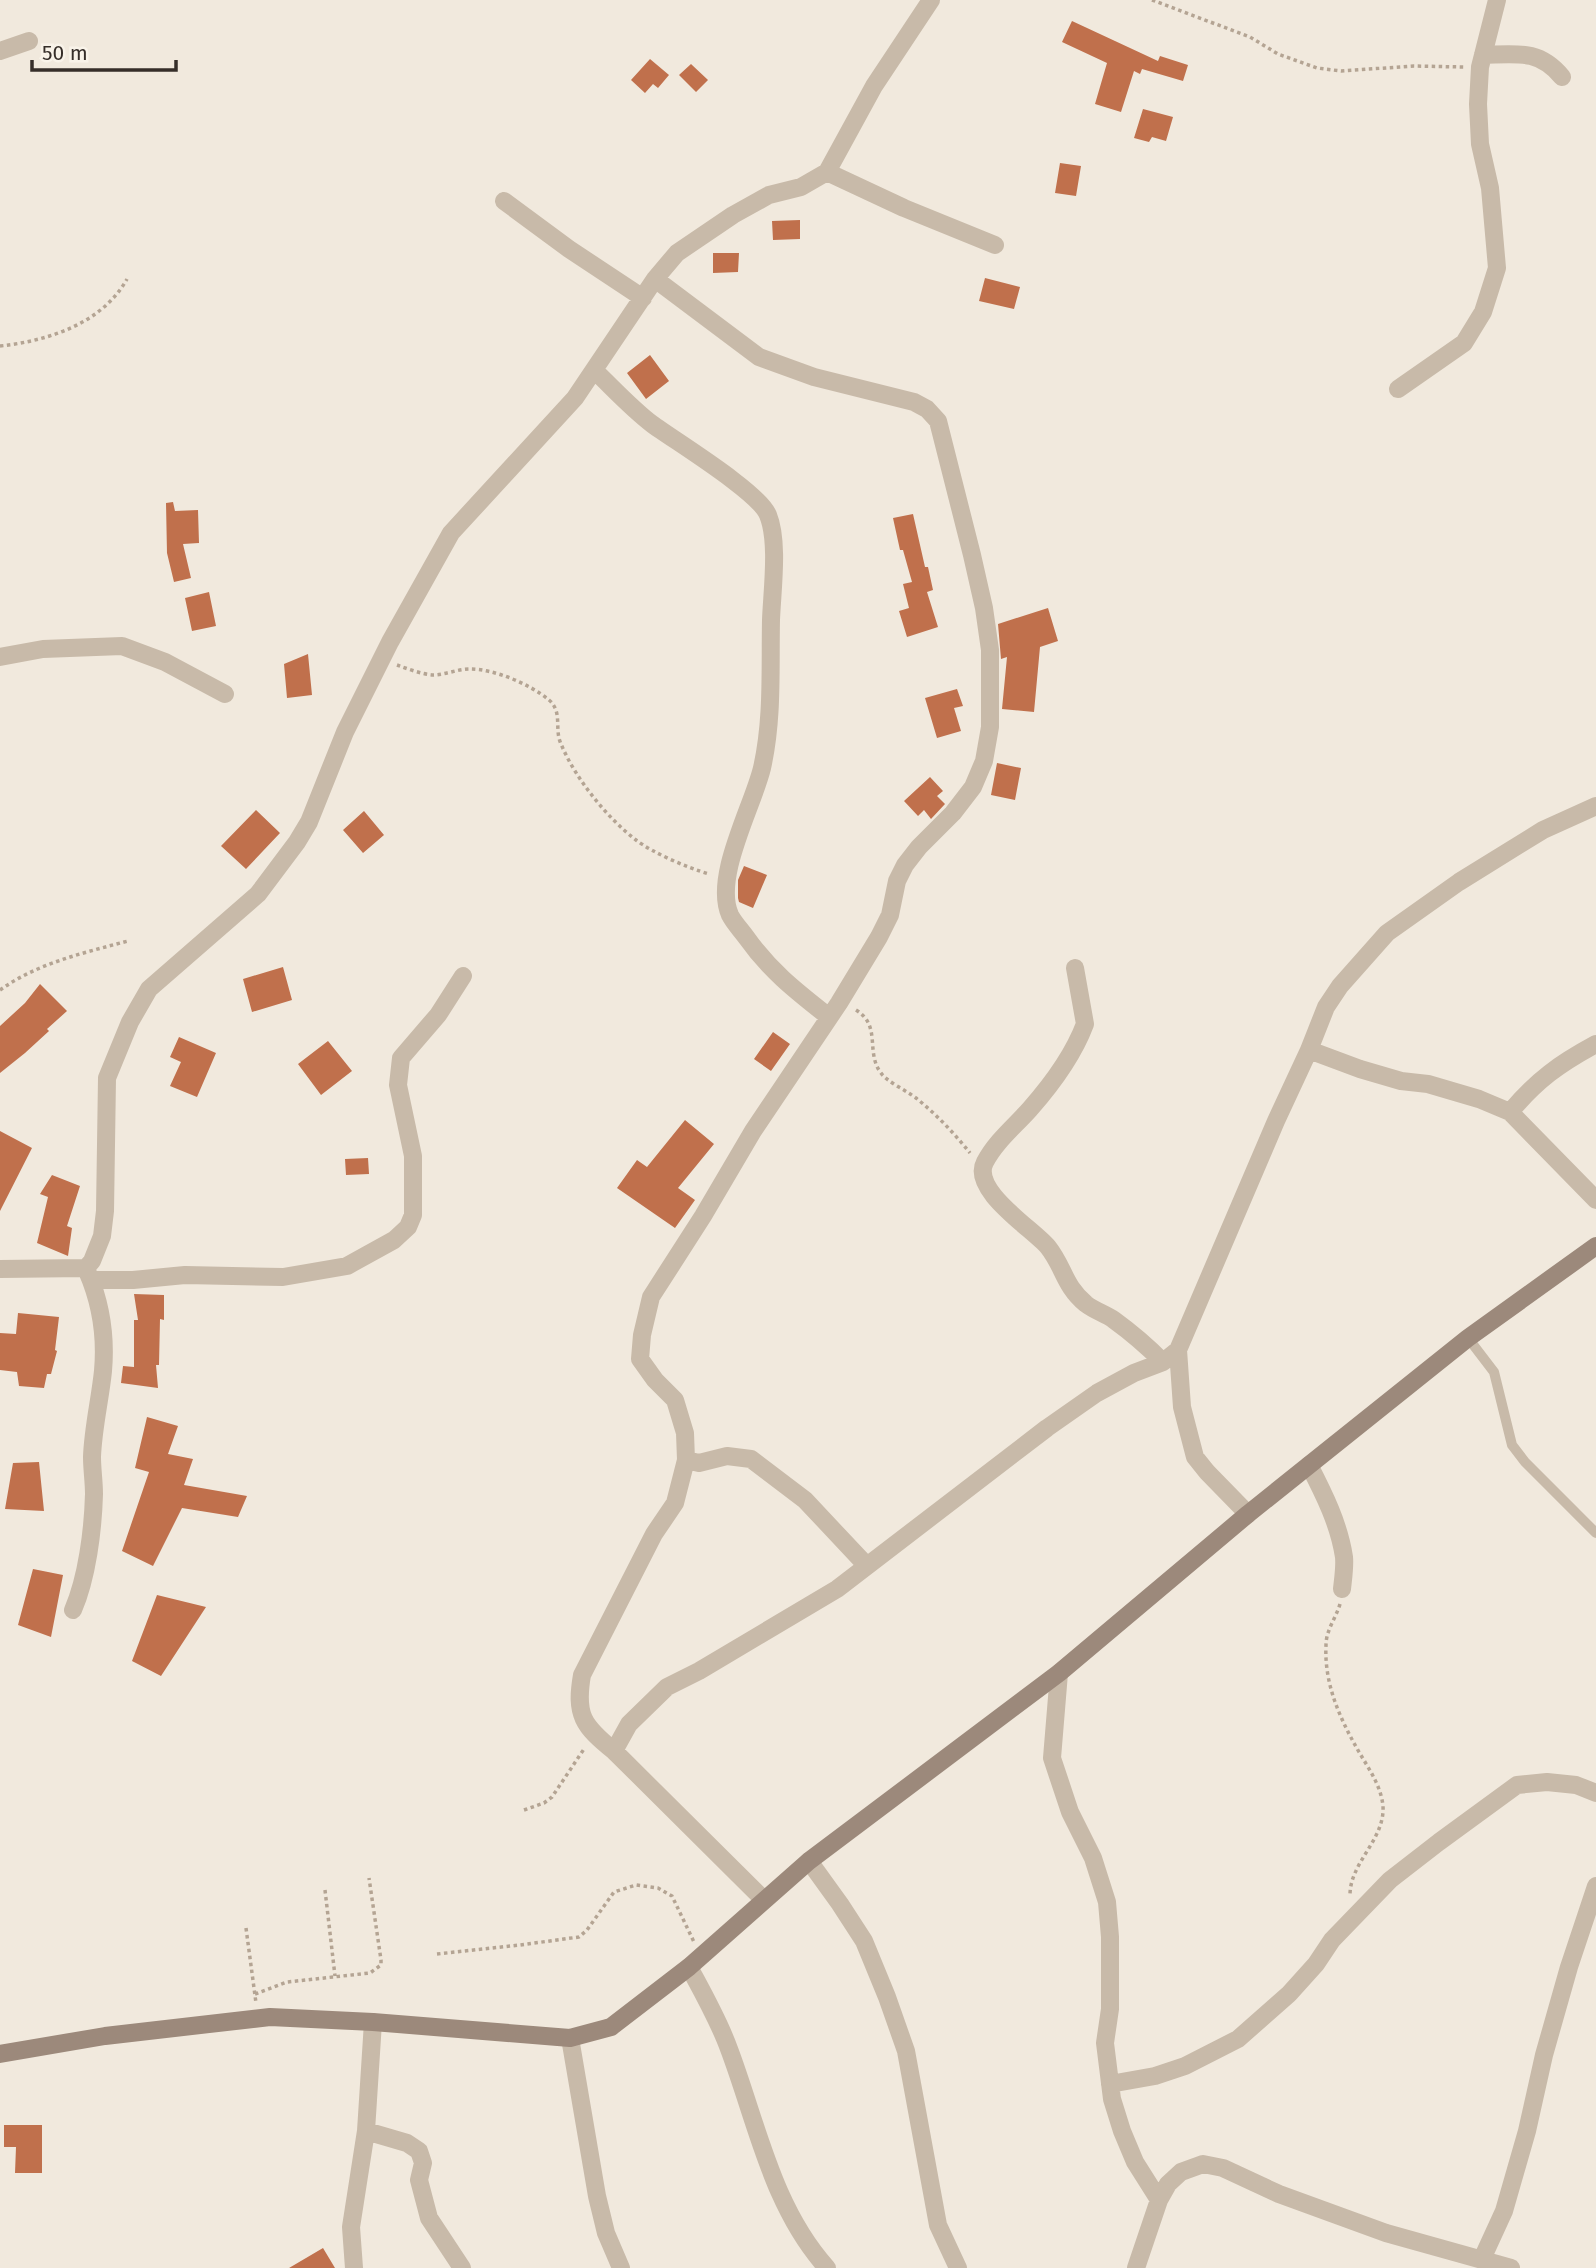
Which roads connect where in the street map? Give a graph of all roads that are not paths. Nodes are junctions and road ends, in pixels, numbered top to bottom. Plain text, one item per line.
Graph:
1 (931, 0) edge
2 (1497, 0) edge
3 (29, 41) dead end
4 (0, 51) edge
5 (1482, 61) junction
6 (1562, 77) dead end
7 (827, 172) junction
8 (504, 201) dead end
9 (995, 245) dead end
10 (655, 279) junction
11 (643, 298) junction
12 (594, 370) junction
13 (1398, 389) dead end
14 (0, 657) edge
15 (225, 694) dead end
16 (1596, 806) edge
17 (1075, 968) dead end
18 (463, 976) dead end
19 (834, 1010) junction
20 (1596, 1044) edge
21 (1309, 1050) junction
22 (1510, 1112) junction
23 (1596, 1200) edge
24 (1596, 1246) edge
25 (0, 1269) edge
26 (88, 1274) junction
27 (1468, 1338) junction
28 (1178, 1350) junction
29 (1163, 1362) junction
30 (686, 1460) junction
31 (1309, 1465) junction
32 (1248, 1514) junction
33 (1596, 1533) edge
34 (867, 1566) junction
35 (1342, 1589) road end
36 (73, 1610) dead end
37 (1059, 1673) junction
38 (614, 1751) junction
39 (1596, 1793) edge
40 (809, 1861) junction
41 (1596, 1886) edge
42 (764, 1900) junction
43 (695, 1962) junction
44 (373, 2022) junction
45 (570, 2038) junction
46 (0, 2054) edge
47 (1110, 2084) junction
48 (366, 2131) junction
49 (1159, 2200) junction
50 (1482, 2259) junction
51 (354, 2268) edge
52 (462, 2268) edge
53 (621, 2268) edge
54 (827, 2268) edge
55 (958, 2268) edge
56 (1136, 2268) edge
57 (1511, 2268) edge

1 - 7 street
2 - 5 street
3 - 4 street
5 - 6 street
5 - 13 street
7 - 9 street
7 - 10 street
8 - 11 street
10 - 11 street
10 - 19 street
11 - 12 street
12 - 19 street
12 - 26 street
14 - 15 street
16 - 21 street
17 - 29 street
18 - 26 street
19 - 30 street
20 - 22 street
21 - 22 street
21 - 28 street
22 - 23 street
24 - 27 street
25 - 26 street
26 - 36 street
27 - 31 street
27 - 33 lane
28 - 29 street
28 - 32 street
29 - 34 street
30 - 34 street
30 - 38 street
31 - 32 street
31 - 35 street
32 - 37 street
34 - 38 street
37 - 40 street
37 - 47 street
38 - 42 street
39 - 47 street
40 - 42 street
40 - 55 street
41 - 50 street
42 - 43 street
43 - 45 street
43 - 54 street
44 - 45 street
44 - 46 street
44 - 48 street
45 - 53 street
47 - 49 street
48 - 51 street
48 - 52 street
49 - 50 street
49 - 56 street
50 - 57 street

